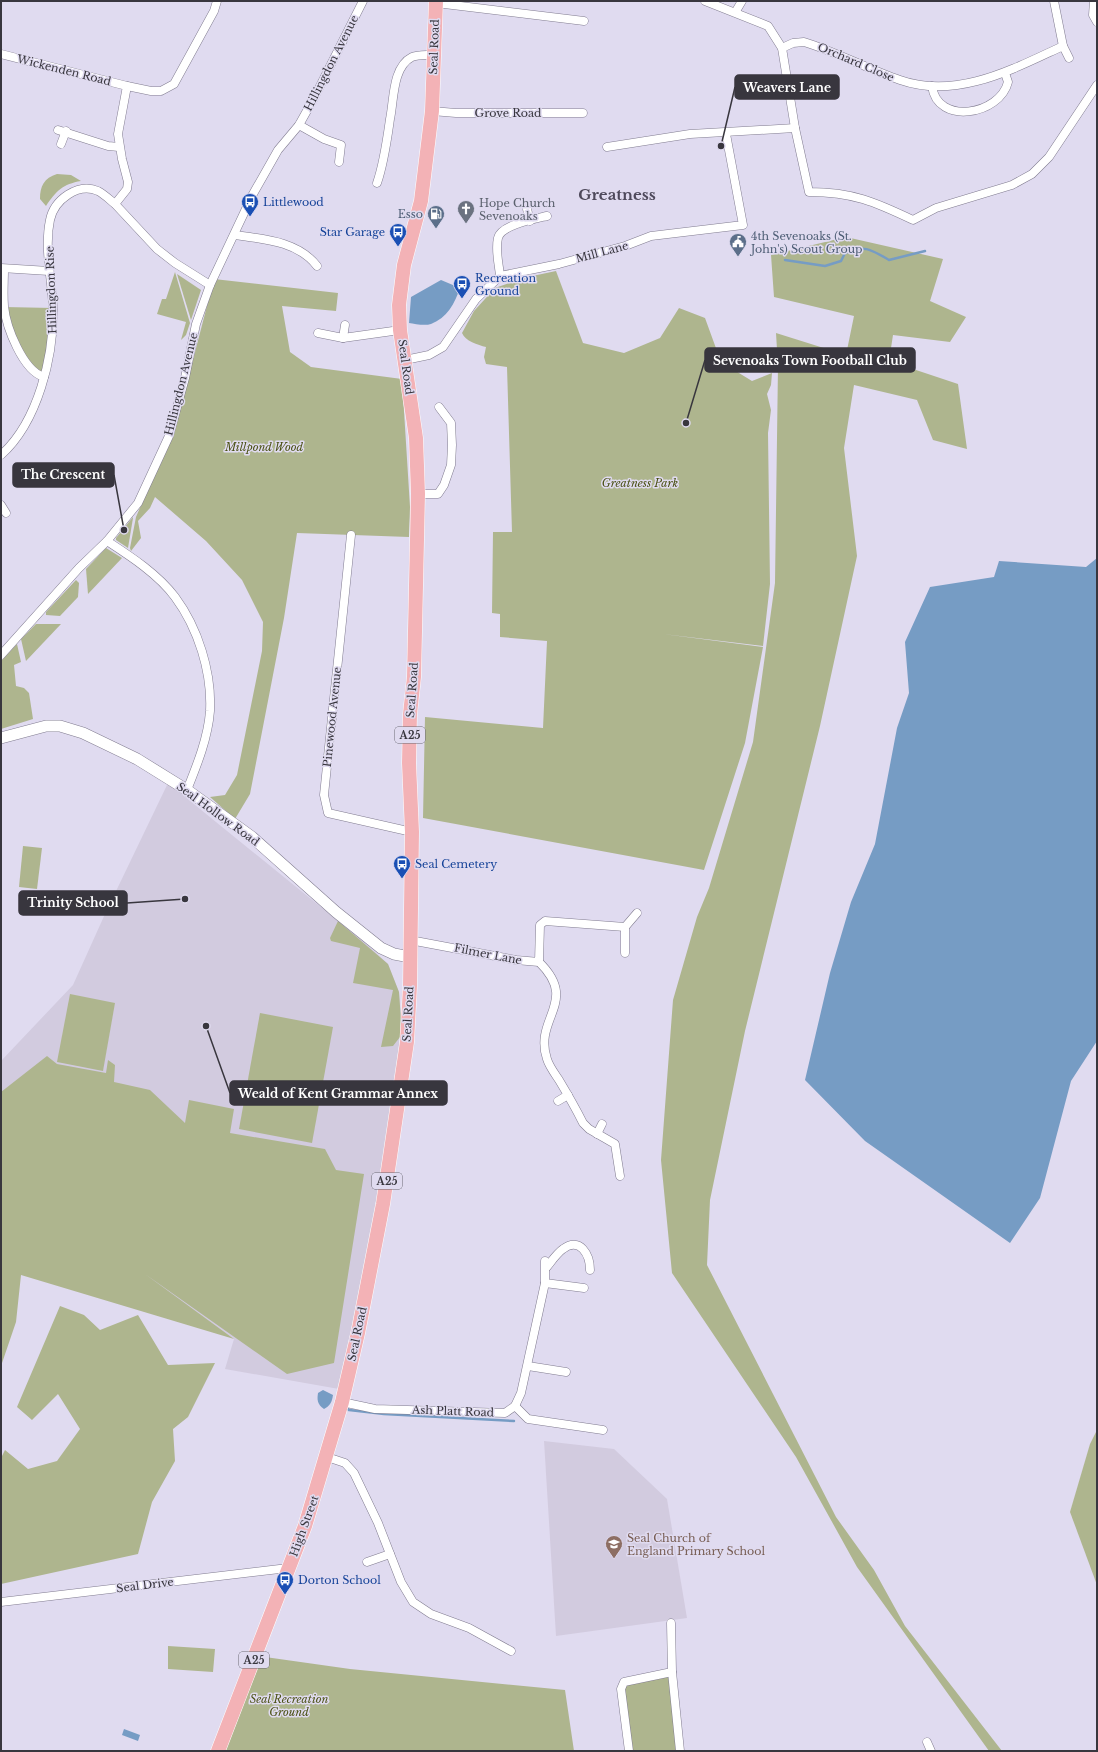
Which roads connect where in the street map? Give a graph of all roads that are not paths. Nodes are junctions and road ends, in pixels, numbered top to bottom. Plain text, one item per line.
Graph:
1 (217, 1) edge
2 (363, 1) edge
3 (705, 1) edge
4 (742, 1) edge
5 (1054, 1) edge
6 (1094, 1) edge
7 (436, 2) edge
8 (736, 12) junction
9 (584, 21) dead end
10 (1097, 22) edge
11 (1063, 46) junction
12 (782, 48) junction
13 (1, 54) edge
14 (434, 55) junction
15 (1069, 58) dead end
16 (1005, 73) junction
17 (127, 86) junction
18 (932, 86) junction
19 (1096, 88) edge
20 (432, 112) junction
21 (583, 113) dead end
22 (299, 125) junction
23 (795, 128) junction
24 (726, 134) junction
25 (61, 144) dead end
26 (119, 147) junction
27 (607, 147) dead end
28 (339, 162) dead end
29 (380, 180) dead end
30 (115, 204) junction
31 (527, 209) dead end
32 (547, 216) dead end
33 (530, 220) junction
34 (235, 235) junction
35 (317, 266) dead end
36 (3, 268) edge
37 (49, 271) junction
38 (500, 276) junction
39 (210, 285) junction
40 (345, 325) dead end
41 (400, 330) junction
42 (318, 333) dead end
43 (343, 338) junction
44 (405, 360) junction
45 (44, 377) junction
46 (439, 407) dead end
47 (1, 455) edge
48 (418, 494) junction
49 (1, 505) edge
50 (6, 513) dead end
51 (351, 535) dead end
52 (107, 541) junction
53 (1, 655) edge
54 (1, 738) edge
55 (187, 790) junction
56 (412, 832) junction
57 (637, 913) dead end
58 (625, 927) junction
59 (410, 940) junction
60 (625, 953) dead end
61 (410, 957) junction
62 (539, 962) junction
63 (568, 1095) junction
64 (558, 1101) dead end
65 (602, 1124) dead end
66 (597, 1134) junction
67 (620, 1176) dead end
68 (590, 1270) dead end
69 (545, 1283) junction
70 (584, 1288) dead end
71 (528, 1366) junction
72 (566, 1372) dead end
73 (342, 1402) junction
74 (515, 1406) junction
75 (603, 1430) dead end
76 (327, 1457) junction
77 (390, 1554) junction
78 (367, 1562) dead end
79 (288, 1568) junction
80 (1, 1602) edge
81 (671, 1623) dead end
82 (511, 1651) dead end
83 (672, 1672) junction
84 (928, 1742) dead end
85 (218, 1751) edge
86 (629, 1751) edge
87 (680, 1751) edge
88 (932, 1751) edge

1 - 17 street, Wickenden Road
2 - 22 street, Hillingdon Avenue
3 - 8 street
4 - 8 street
5 - 11 street
6 - 10 street
7 - 9 street
7 - 14 highway, Seal Road / A25
8 - 12 street
11 - 15 street
11 - 16 street, Orchard Close
12 - 18 street, Orchard Close
12 - 23 street
13 - 17 street, Wickenden Road
14 - 20 highway, Seal Road / A25
14 - 29 street
16 - 18 street, Orchard Close
16 - 18 street
17 - 26 street
19 - 23 street
20 - 21 street, Grove Road
20 - 41 highway, Seal Road / A25
22 - 28 street
22 - 34 street, Hillingdon Avenue
23 - 24 street
24 - 27 street
24 - 38 street, Mill Lane
25 - 26 street
26 - 30 street
30 - 37 street, Hillingdon Rise
30 - 39 street
31 - 33 street
32 - 33 street
33 - 38 street
34 - 35 street
34 - 39 street, Hillingdon Avenue
36 - 37 street
36 - 45 street
37 - 45 street, Hillingdon Rise
38 - 44 street
39 - 52 street, Hillingdon Avenue
40 - 43 street
41 - 43 street
41 - 44 highway, Seal Road / A25
42 - 43 street
44 - 48 highway, Seal Road / A25
45 - 47 street, Hillingdon Rise
46 - 48 street
48 - 56 highway, Seal Road / A25
49 - 50 street
51 - 56 street, Pinewood Avenue
52 - 53 street, Hillingdon Avenue
52 - 55 street
54 - 55 main road, Seal Hollow Road
55 - 61 main road, Seal Hollow Road
56 - 59 highway, Seal Road / A25
57 - 58 street
58 - 60 street
58 - 62 street, Filmer Lane
59 - 61 highway, Seal Road / A25
59 - 62 street, Filmer Lane
61 - 73 highway, Seal Road / A25
62 - 63 street
63 - 64 street
63 - 66 street
65 - 66 street
66 - 67 street
68 - 69 street
69 - 70 street
69 - 71 street
71 - 72 street
71 - 74 street
73 - 74 street, Ash Platt Road
73 - 76 highway, High Street / A25
74 - 75 street
76 - 77 street
76 - 79 highway, High Street / A25
77 - 78 street
77 - 82 street
79 - 80 street, Seal Drive
79 - 85 highway, High Street / A25
81 - 83 street
83 - 86 street
83 - 87 street
84 - 88 street

